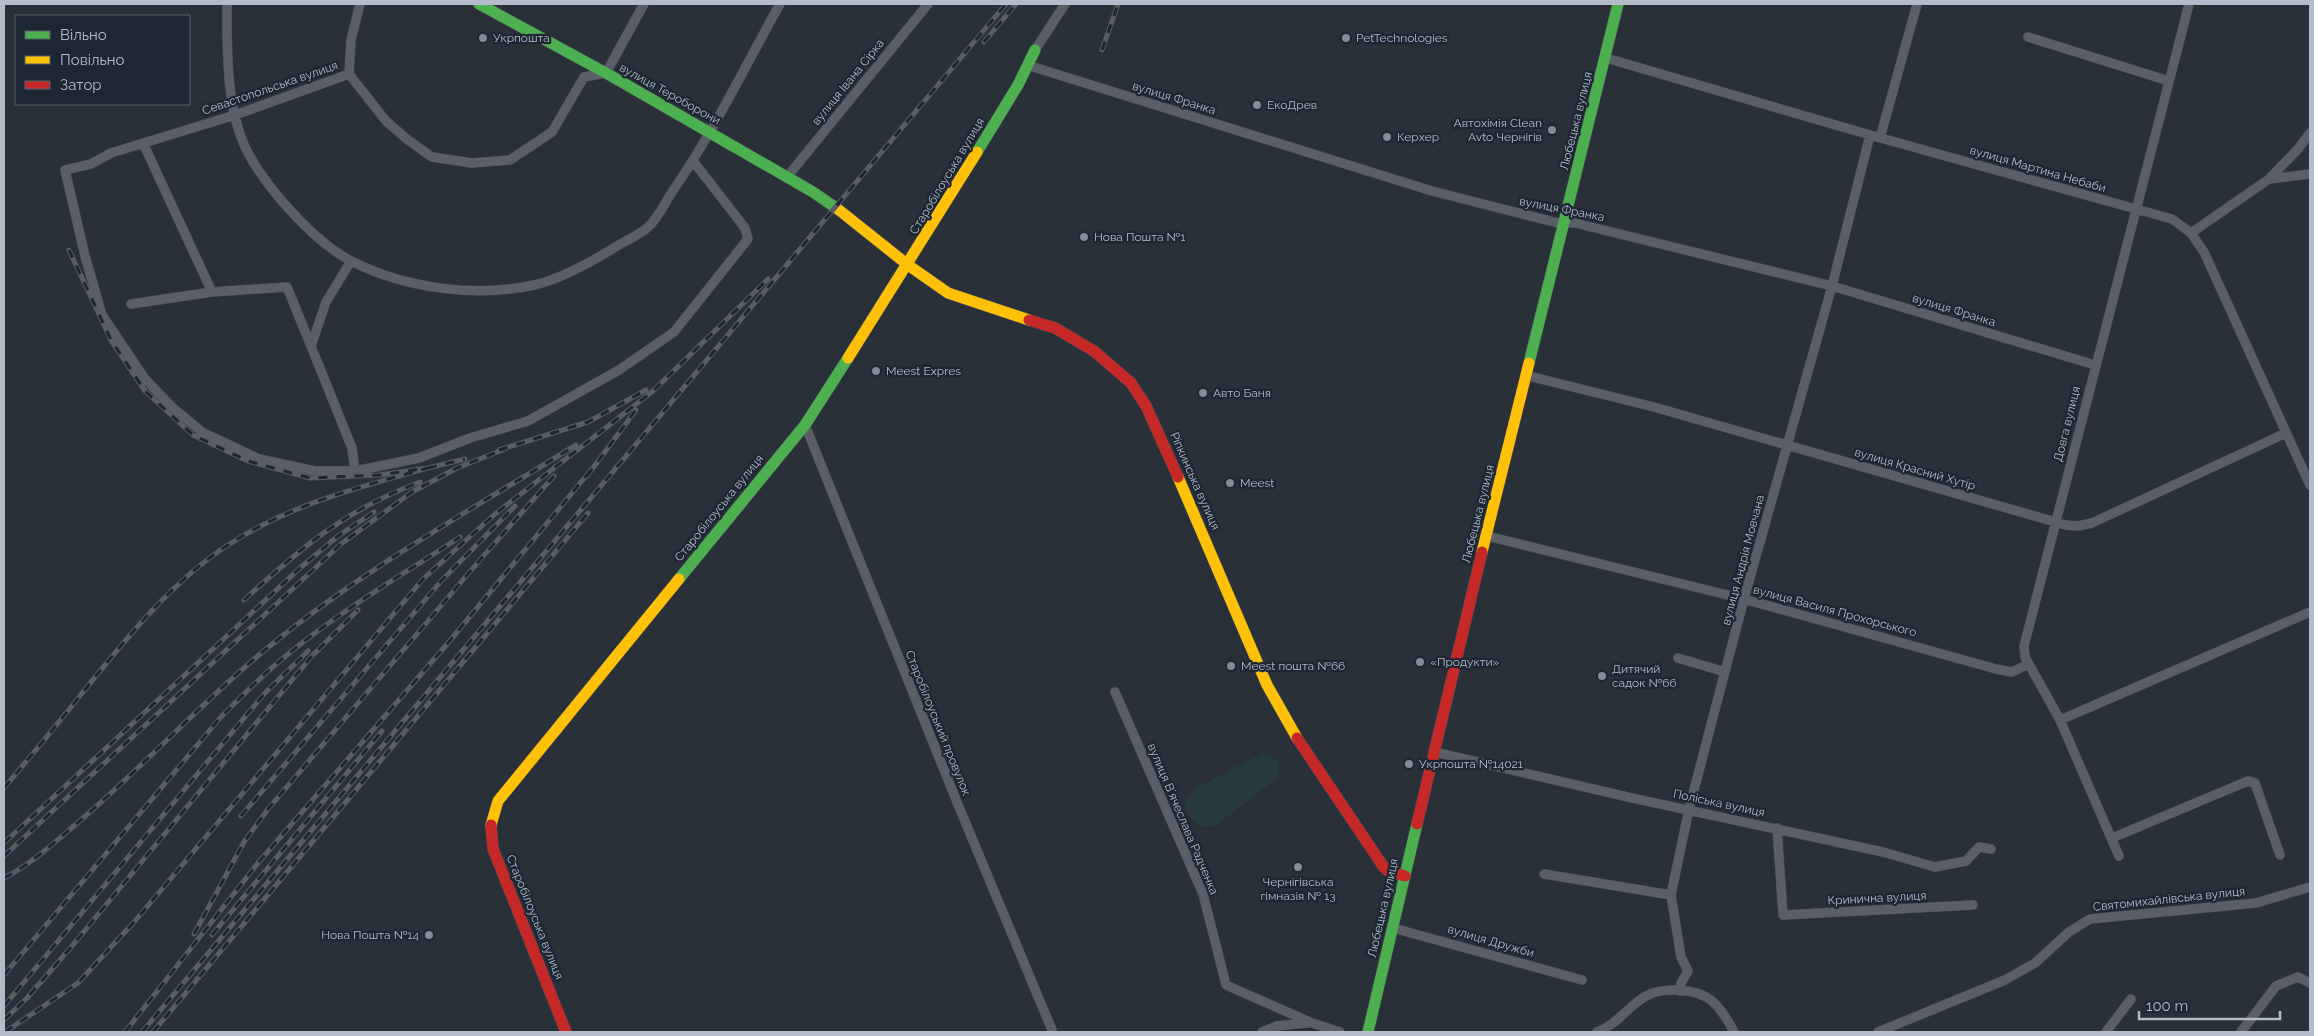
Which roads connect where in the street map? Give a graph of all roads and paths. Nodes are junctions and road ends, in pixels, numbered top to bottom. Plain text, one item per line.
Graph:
1 (227, 4) edge
2 (360, 4) edge
3 (479, 4) edge
4 (644, 4) edge
5 (780, 4) edge
6 (928, 4) edge
7 (1065, 4) edge
8 (1618, 4) edge
9 (1917, 4) edge
10 (2188, 4) edge
11 (495, 8) edge
12 (2028, 37) dead end
13 (1035, 50) joint
14 (1606, 58) junction
15 (1027, 65) junction
16 (606, 73) junction
17 (349, 74) junction
18 (2168, 81) junction
19 (235, 115) junction
20 (709, 132) junction
21 (2310, 133) edge
22 (1870, 135) junction
23 (1880, 138) junction
24 (142, 143) junction
25 (693, 161) junction
26 (2310, 174) edge
27 (787, 177) junction
28 (2269, 179) junction
29 (2136, 209) junction
30 (844, 213) joint
31 (1563, 224) junction
32 (2191, 233) junction
33 (351, 261) junction
34 (908, 265) junction
35 (1832, 286) junction
36 (212, 292) junction
37 (131, 304) dead end
38 (311, 346) junction
39 (2095, 365) junction
40 (1525, 375) junction
41 (805, 426) junction
42 (2286, 433) junction
43 (1787, 444) junction
44 (2306, 466) edge
45 (355, 471) junction
46 (2310, 485) edge
47 (2056, 523) junction
48 (1487, 536) junction
49 (1744, 599) junction
50 (2310, 612) edge
51 (1678, 658) dead end
52 (2029, 664) junction
53 (1725, 672) junction
54 (1115, 692) dead end
55 (2060, 720) junction
56 (1435, 752) junction
57 (1689, 809) junction
58 (1777, 828) junction
59 (2112, 838) junction
60 (1991, 849) dead end
61 (2280, 855) dead end
62 (2119, 856) dead end
63 (1544, 874) dead end
64 (1405, 876) junction
65 (2310, 887) edge
66 (1671, 895) junction
67 (1973, 905) dead end
68 (1393, 928) junction
69 (1582, 980) dead end
70 (2310, 983) edge
71 (1680, 987) junction
72 (2131, 999) dead end
73 (1312, 1023) junction
74 (1052, 1030) dead end
75 (566, 1032) edge
76 (1262, 1032) edge
77 (1340, 1032) edge
78 (1368, 1032) edge
79 (1596, 1032) edge
80 (1734, 1032) edge
81 (1878, 1032) edge
82 (2106, 1032) edge
83 (2241, 1032) edge

1 - 19 street
2 - 17 street
3 - 11 main road, вулиця Тероборони
4 - 16 street
5 - 20 street
6 - 27 street, вулиця Івана Сірка
7 - 13 street, Старобілоуська вулиця
8 - 14 main road, Любецька вулиця
9 - 23 street
10 - 18 street, Довга вулиця
11 - 16 main road, вулиця Тероборони
12 - 18 street
13 - 15 main road, Старобілоуська вулиця
14 - 22 street, вулиця Мартина Небаби
14 - 31 main road, Любецька вулиця
15 - 31 street, вулиця Франка
15 - 34 main road, Старобілоуська вулиця
16 - 17 street
16 - 20 main road, вулиця Тероборони
17 - 19 street, Севастопольська вулиця
18 - 29 street, Довга вулиця
19 - 24 street, Севастопольська вулиця
19 - 33 street
20 - 25 street
20 - 27 main road, вулиця Тероборони
21 - 28 street
22 - 23 street, вулиця Мартина Небаби
22 - 35 street, вулиця Андрія Мовчана
23 - 29 street, вулиця Мартина Небаби
24 - 36 street
24 - 45 street, Севастопольська вулиця
25 - 33 street
25 - 45 street, Севастопольська вулиця
26 - 28 street
27 - 30 main road, вулиця Тероборони
28 - 32 street
29 - 32 street, вулиця Мартина Небаби
29 - 39 street, Довга вулиця
30 - 34 main road, Ріпкинська вулиця
31 - 35 street, вулиця Франка
31 - 40 main road, Любецька вулиця
32 - 42 street, вулиця Мартина Небаби
33 - 38 street
34 - 41 main road, Старобілоуська вулиця
34 - 64 main road, Ріпкинська вулиця
35 - 39 street, вулиця Франка
35 - 43 street, вулиця Андрія Мовчана
36 - 37 street
36 - 38 street
38 - 45 street
39 - 47 street, Довга вулиця
40 - 43 street, вулиця Красний Хутір
40 - 48 main road, Любецька вулиця
41 - 74 street, Старобілоуський провулок
41 - 75 main road, Старобілоуська вулиця
42 - 44 street, вулиця Мартина Небаби
42 - 47 street, вулиця Красний Хутір
43 - 47 street, вулиця Красний Хутір
43 - 49 street, вулиця Андрія Мовчана
44 - 46 street, вулиця Мартина Небаби
47 - 52 street, Довга вулиця
48 - 49 street, вулиця Василя Прохорського
48 - 56 main road, Любецька вулиця
49 - 52 street, вулиця Василя Прохорського
49 - 53 street, вулиця Андрія Мовчана
50 - 55 street
51 - 53 street
52 - 55 street, Довга вулиця
53 - 57 street, вулиця Андрія Мовчана
54 - 73 street, вулиця Вʼячеслава Радченка
55 - 59 street, Довга вулиця
56 - 57 street, Поліська вулиця
56 - 64 main road, Любецька вулиця
57 - 58 street, Поліська вулиця
57 - 66 street, вулиця Андрія Мовчана
58 - 60 street, Поліська вулиця
58 - 67 street, Кринична вулиця
59 - 61 street
59 - 62 street, Довга вулиця
63 - 66 street
64 - 68 main road, Любецька вулиця
65 - 81 street, Святомихайлівська вулиця
66 - 71 street, вулиця Андрія Мовчана
68 - 69 street, вулиця Дружби
68 - 78 main road, Любецька вулиця
70 - 83 street
71 - 79 street
71 - 80 street
72 - 82 street
73 - 76 street, вулиця Вʼячеслава Радченка
73 - 77 street, вулиця Вʼячеслава Радченка

